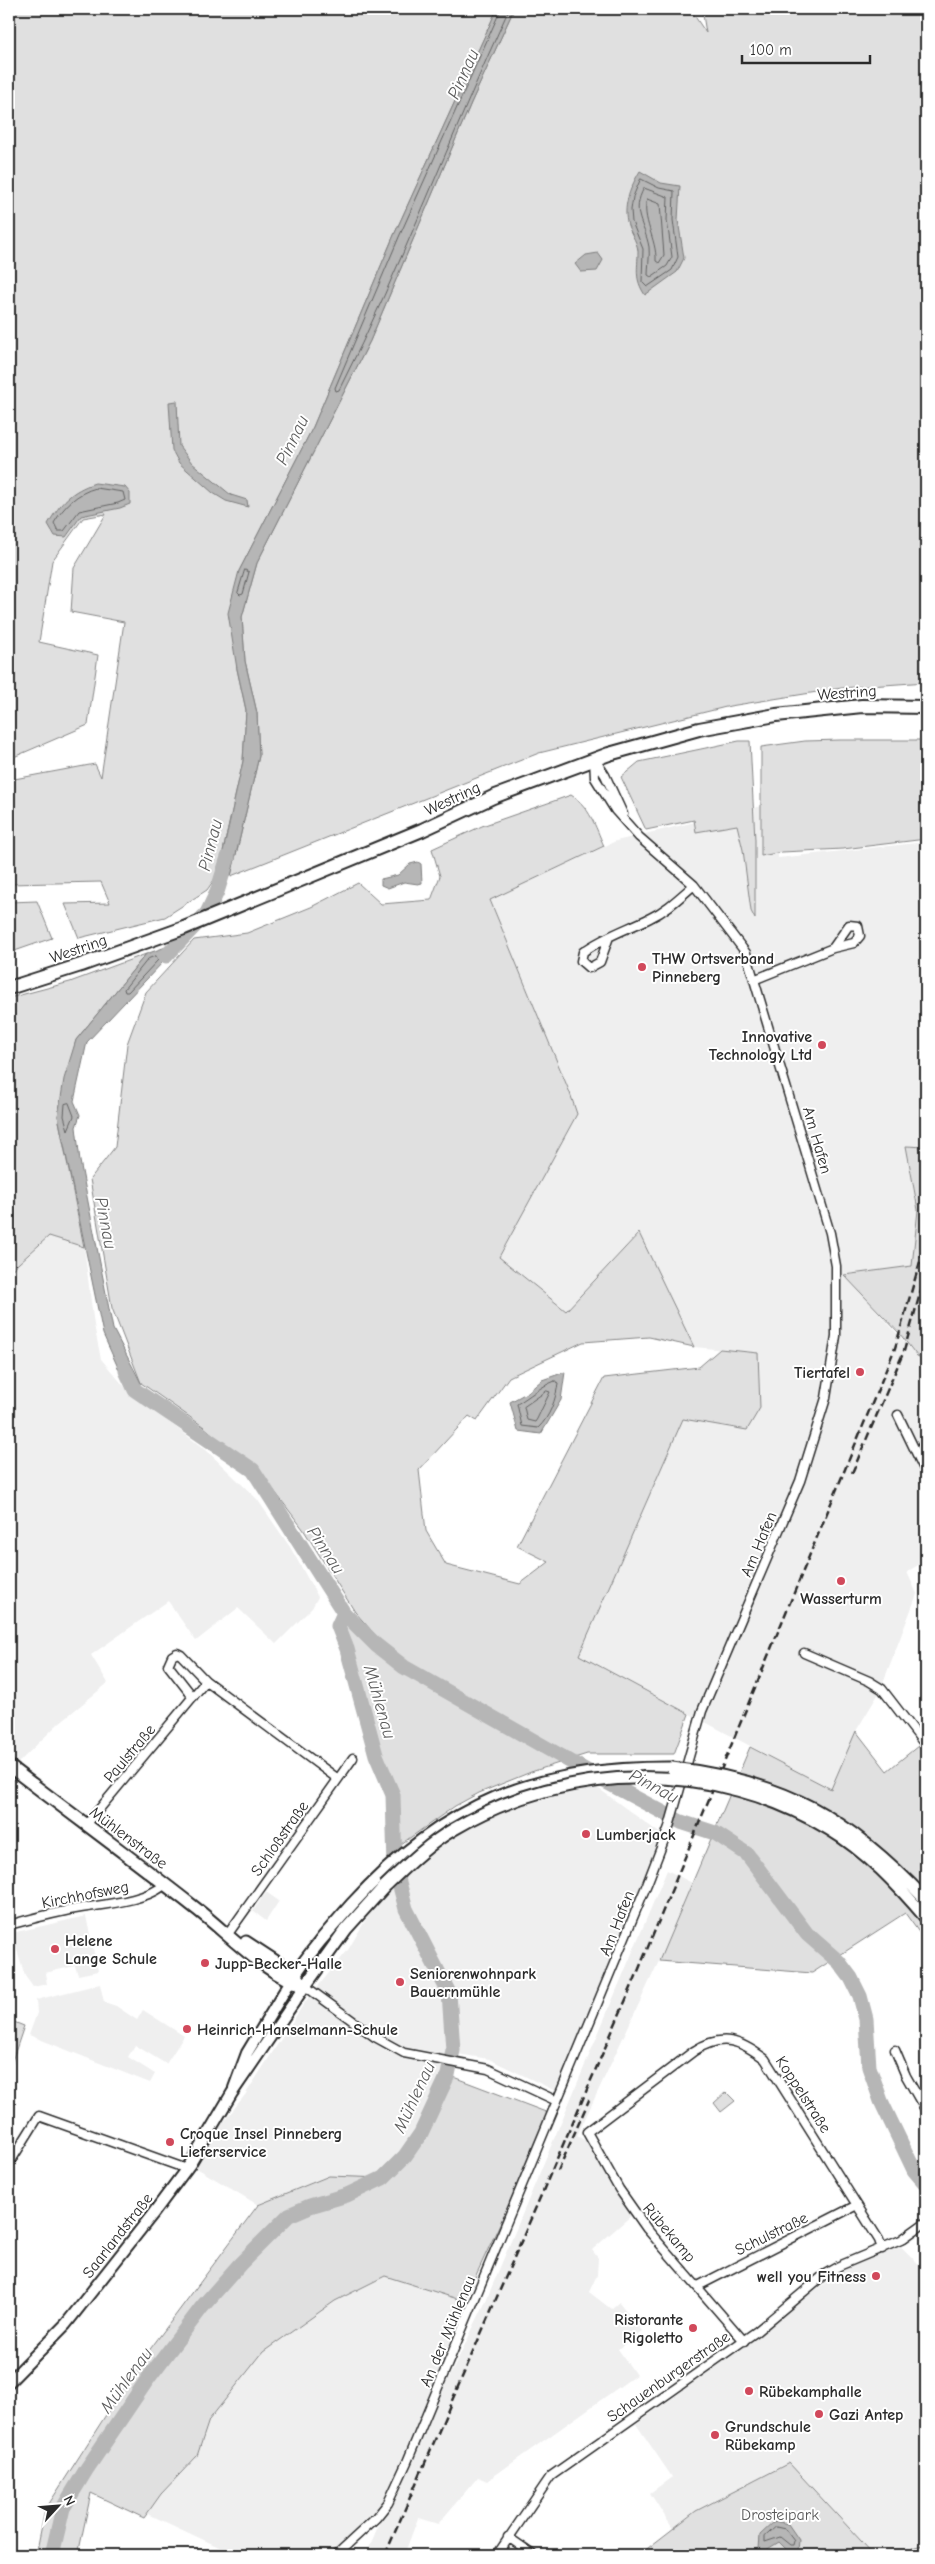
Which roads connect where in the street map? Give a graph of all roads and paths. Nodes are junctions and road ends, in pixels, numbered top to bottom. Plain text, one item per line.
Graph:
1 (926, 706) edge
2 (594, 758) junction
3 (694, 885) junction
4 (609, 937) dead end
5 (833, 948) dead end
6 (756, 979) junction
7 (9, 988) edge
8 (898, 1415) dead end
9 (926, 1473) edge
10 (804, 1653) dead end
11 (206, 1681) junction
12 (193, 1697) junction
13 (926, 1746) edge
14 (353, 1758) dead end
15 (9, 1766) edge
16 (338, 1779) junction
17 (86, 1825) junction
18 (165, 1884) junction
19 (926, 1900) edge
20 (926, 1918) edge
21 (9, 1925) edge
22 (228, 1934) junction
23 (293, 1978) junction
24 (305, 1986) junction
25 (895, 2050) dead end
26 (232, 2093) junction
27 (557, 2101) junction
28 (926, 2112) edge
29 (587, 2132) joint
30 (9, 2164) edge
31 (187, 2169) junction
32 (857, 2206) junction
33 (926, 2222) edge
34 (882, 2249) junction
35 (698, 2286) junction
36 (744, 2341) junction
37 (9, 2382) edge
38 (508, 2537) junction
39 (336, 2555) edge
40 (497, 2555) edge
41 (534, 2555) edge

1 - 2 main road, Westring
2 - 3 street, Am Hafen
2 - 7 main road, Westring
3 - 4 street
3 - 6 street, Am Hafen
5 - 6 street
6 - 27 street, Am Hafen
8 - 9 street
10 - 13 street
11 - 12 street, Paulstraße
11 - 12 street
11 - 16 street
12 - 17 street, Paulstraße
14 - 16 street, Schloßstraße
15 - 17 main road, Mühlenstraße
16 - 22 street, Schloßstraße
17 - 18 main road, Mühlenstraße
18 - 21 street, Kirchhofsweg
18 - 22 main road, Mühlenstraße
19 - 23 main road, bridge
20 - 24 main road, bridge
22 - 23 main road, Mühlenstraße
23 - 24 main road, Mühlenstraße
23 - 26 street, Saarlandstraße
24 - 26 street, Saarlandstraße
24 - 27 street, Mühlenstraße
25 - 28 street
26 - 31 street, Saarlandstraße
27 - 39 street, An der Mühlenau
29 - 32 street, Koppelstraße
29 - 35 street, Rübekamp
30 - 31 street
31 - 37 street, Saarlandstraße
32 - 34 street, Koppelstraße
32 - 35 street, Schulstraße
33 - 34 street, Schauenburgerstraße
34 - 36 street, Schauenburgerstraße
35 - 36 street, Rübekamp
36 - 38 street, Schauenburgerstraße
38 - 40 street, Schauenburgerstraße
38 - 41 street

